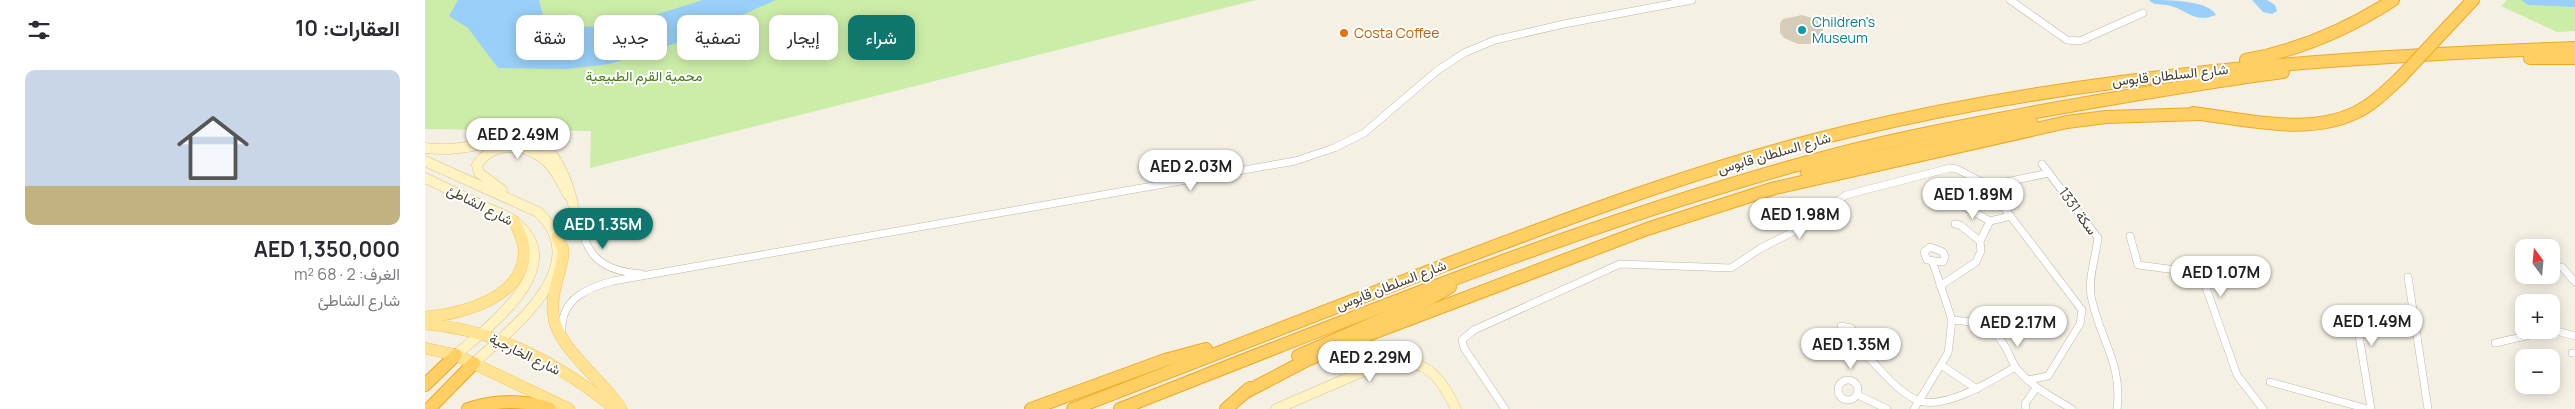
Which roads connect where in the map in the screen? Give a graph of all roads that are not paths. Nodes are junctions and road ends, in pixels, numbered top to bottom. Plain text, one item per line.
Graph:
1 (1692, 0) edge
2 (2010, 0) edge
3 (2393, 0) edge
4 (2473, 0) edge
5 (2143, 14) dead end
6 (2575, 48) edge
7 (2507, 54) junction
8 (2575, 58) edge
9 (2144, 76) junction
10 (2200, 114) junction
11 (425, 148) edge
12 (425, 161) edge
13 (2042, 164) dead end
14 (2049, 173) junction
15 (425, 178) edge
16 (2001, 183) dead end
17 (514, 200) junction
18 (1954, 201) dead end
19 (573, 204) junction
20 (1654, 209) junction
21 (2011, 216) junction
22 (514, 221) junction
23 (1990, 221) junction
24 (1955, 224) dead end
25 (2131, 236) dead end
26 (557, 237) junction
27 (1980, 241) junction
28 (1933, 263) dead end
29 (2562, 267) dead end
30 (1479, 269) junction
31 (652, 274) junction
32 (2408, 277) dead end
33 (2575, 282) edge
34 (1940, 286) junction
35 (425, 317) edge
36 (1953, 320) junction
37 (425, 324) edge
38 (2417, 325) junction
39 (480, 332) junction
40 (1262, 334) junction
41 (2575, 336) edge
42 (499, 340) junction
43 (2495, 343) dead end
44 (567, 344) junction
45 (425, 348) edge
46 (456, 355) junction
47 (1869, 358) dead end
48 (475, 363) junction
49 (1941, 365) junction
50 (2015, 367) junction
51 (2028, 380) junction
52 (2270, 382) dead end
53 (425, 385) edge
54 (2036, 388) junction
55 (1977, 389) junction
56 (1244, 393) junction
57 (1858, 395) dead end
58 (1919, 401) junction
59 (429, 409) edge
60 (468, 409) edge
61 (550, 409) edge
62 (569, 409) edge
63 (615, 409) edge
64 (621, 409) edge
65 (1031, 409) edge
66 (1073, 409) edge
67 (1120, 409) edge
68 (1226, 409) edge
69 (1276, 409) edge
70 (1456, 409) edge
71 (1505, 409) edge
72 (1887, 409) edge
73 (1914, 409) edge
74 (2026, 409) edge
75 (2072, 409) edge
76 (2117, 409) edge
77 (2263, 409) edge
78 (2369, 409) edge
79 (2428, 409) edge

1 - 31 street
2 - 5 street
3 - 9 highway
4 - 10 highway, bridge
6 - 7 highway
7 - 8 highway
7 - 9 highway, شارع السلطان قابوس
7 - 20 highway, شارع السلطان قابوس
9 - 40 highway, شارع السلطان قابوس
10 - 20 highway
10 - 56 highway
11 - 19 main road
12 - 17 main road, شارع الشاطئ
13 - 14 street, سكة 1331
14 - 16 street
14 - 76 street, سكة 1331
15 - 22 main road, شارع الشاطئ
17 - 19 main road
17 - 26 main road, شارع الشاطئ
18 - 23 street
19 - 31 street
20 - 30 highway, شارع السلطان قابوس
21 - 23 street
21 - 51 street
21 - 71 street
22 - 35 main road
22 - 39 main road, شارع الشاطئ
23 - 27 street
24 - 27 street
25 - 77 street
26 - 42 main road
26 - 44 main road
27 - 34 street
28 - 34 street
29 - 33 street
30 - 56 highway
30 - 67 highway, شارع السلطان قابوس
31 - 44 street
32 - 38 street
34 - 36 street
36 - 49 street
36 - 50 street
37 - 39 main road, شارع الخارجية
38 - 78 street
38 - 79 street
39 - 42 main road, شارع الخارجية
39 - 46 main road, شارع الشاطئ
40 - 65 highway
40 - 66 highway, شارع السلطان قابوس
41 - 43 street
42 - 48 main road
42 - 63 main road, شارع الخارجية
44 - 64 main road
45 - 46 main road
46 - 48 main road
46 - 53 highway
47 - 58 street
48 - 59 highway
48 - 62 main road
49 - 55 street
49 - 58 street
50 - 51 street
50 - 55 street
51 - 54 street
52 - 78 street
54 - 74 street
54 - 75 street
55 - 58 street
56 - 68 highway
57 - 72 street
58 - 73 street
60 - 61 highway
69 - 70 main road

